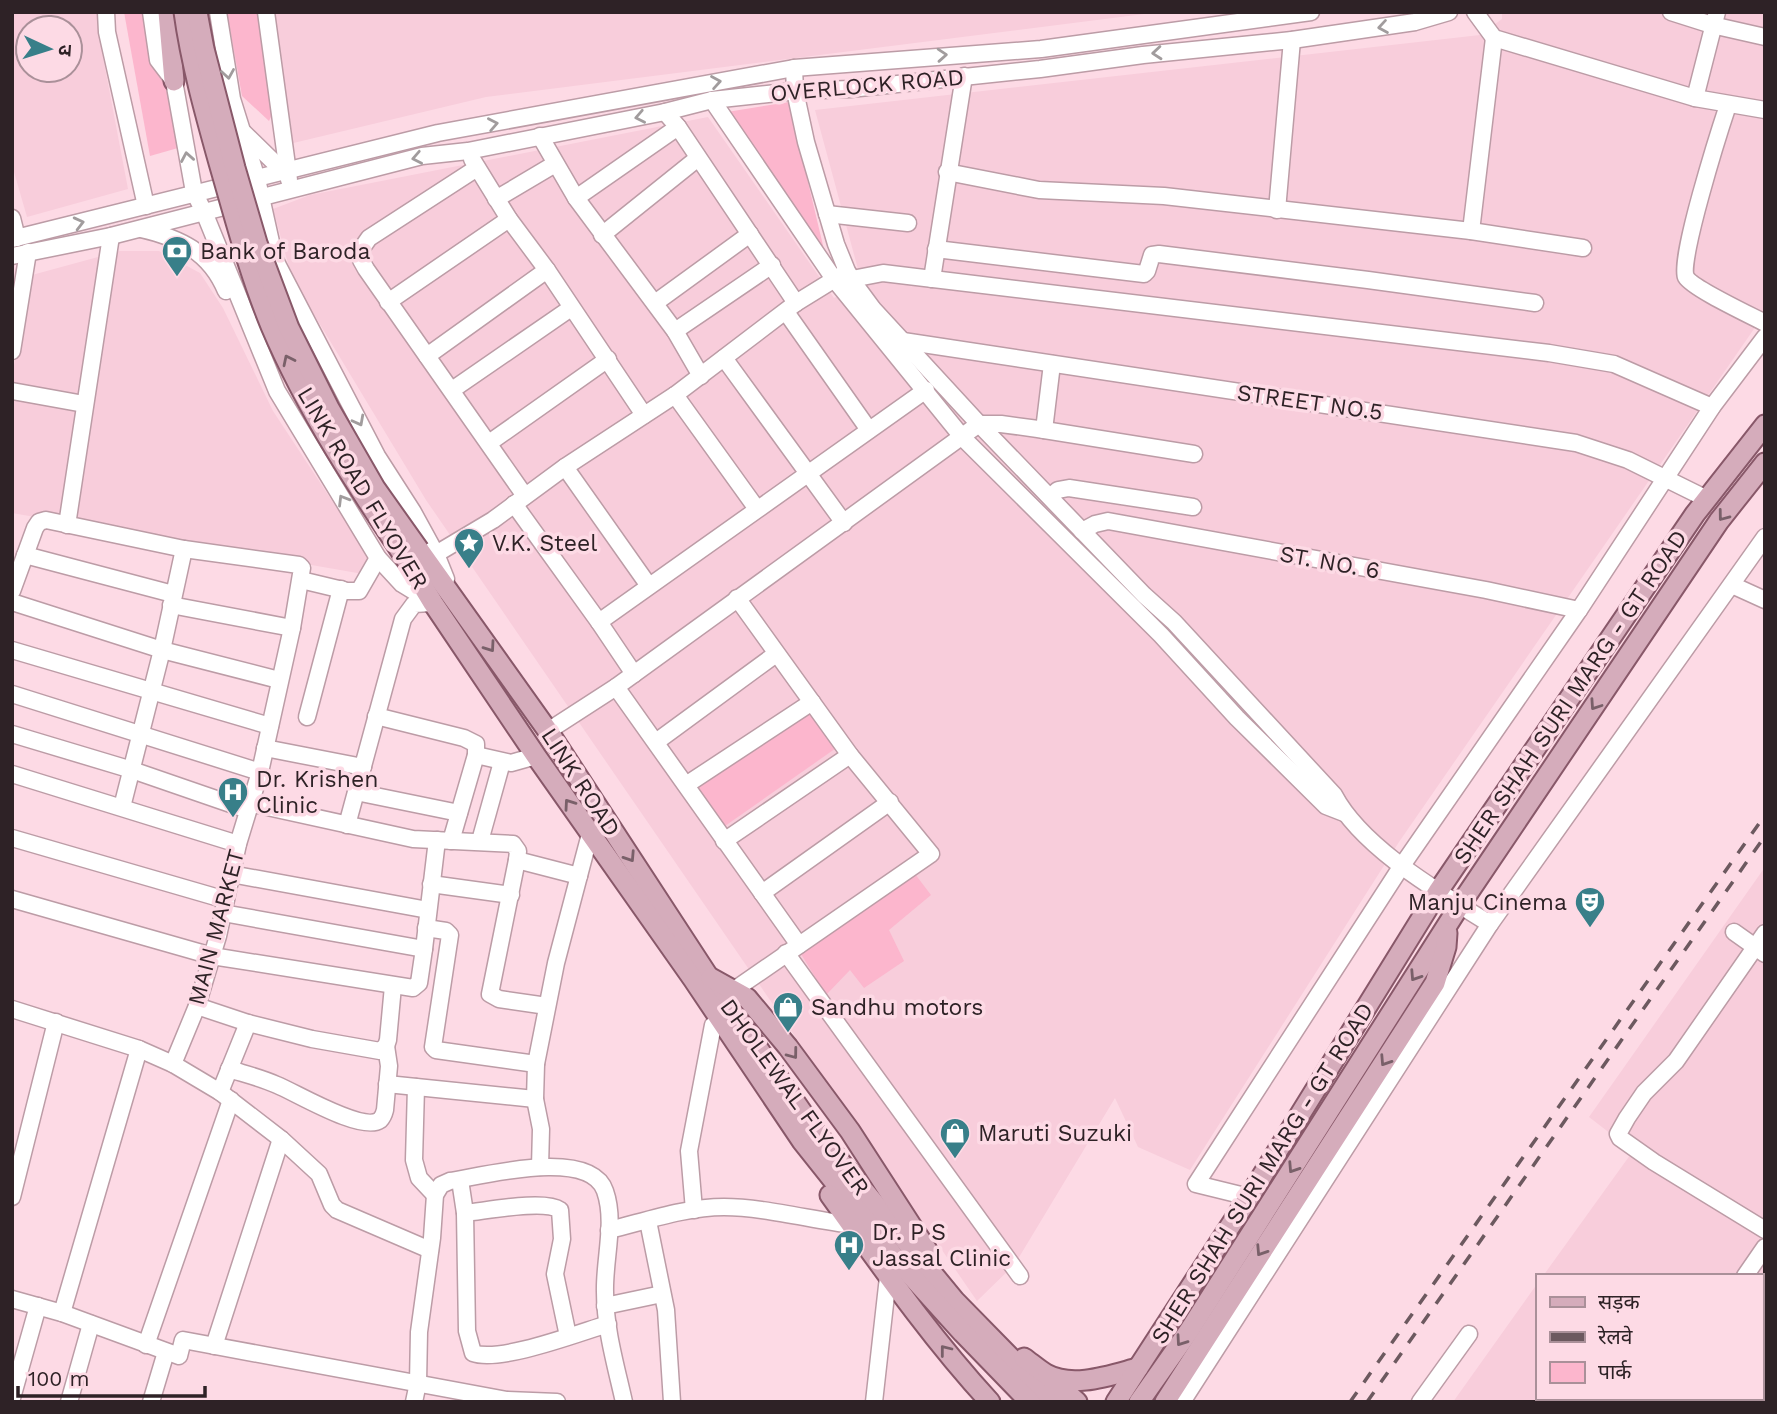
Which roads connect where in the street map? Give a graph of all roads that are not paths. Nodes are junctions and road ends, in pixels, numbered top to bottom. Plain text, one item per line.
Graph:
1 (106, 12) edge
2 (151, 12) edge
3 (168, 12) edge
4 (184, 12) edge
5 (197, 12) edge
6 (218, 12) edge
7 (266, 12) edge
8 (1311, 12) edge
9 (1449, 12) edge
10 (1475, 12) edge
11 (1671, 12) edge
12 (1715, 19) edge
13 (1765, 37) edge
14 (1494, 38) junction
15 (1292, 40) junction
16 (794, 68) junction
17 (964, 76) junction
18 (174, 81) junction
19 (795, 91) junction
20 (1695, 98) junction
21 (712, 100) junction
22 (1728, 104) junction
23 (1765, 110) edge
24 (665, 112) junction
25 (678, 127) junction
26 (244, 133) junction
27 (438, 133) junction
28 (540, 136) junction
29 (468, 151) junction
30 (443, 156) junction
31 (698, 158) junction
32 (555, 164) junction
33 (477, 168) junction
34 (285, 170) junction
35 (947, 172) junction
36 (257, 179) junction
37 (291, 191) junction
38 (194, 192) junction
39 (262, 198) junction
40 (576, 198) junction
41 (496, 199) junction
42 (146, 206) junction
43 (1277, 210) junction
44 (204, 212) junction
45 (827, 214) junction
46 (12, 218) edge
47 (509, 219) junction
48 (908, 223) dead end
49 (135, 228) junction
50 (1471, 231) junction
51 (602, 234) junction
52 (750, 234) junction
53 (111, 236) junction
54 (15, 238) edge
55 (1583, 248) dead end
56 (936, 249) junction
57 (20, 254) edge
58 (772, 265) junction
59 (547, 270) junction
60 (844, 276) junction
61 (932, 279) junction
62 (388, 302) junction
63 (655, 303) junction
64 (1535, 303) dead end
65 (791, 307) junction
66 (571, 308) junction
67 (1765, 323) edge
68 (676, 331) junction
69 (1765, 337) edge
70 (903, 341) junction
71 (12, 351) edge
72 (427, 356) junction
73 (724, 358) junction
74 (608, 359) junction
75 (1052, 363) junction
76 (701, 376) junction
77 (452, 390) junction
78 (926, 390) junction
79 (12, 391) edge
80 (277, 391) junction
81 (675, 395) junction
82 (85, 404) junction
83 (1712, 407) junction
84 (644, 415) junction
85 (979, 424) junction
86 (1765, 425) edge
87 (869, 429) junction
88 (1044, 430) junction
89 (963, 438) junction
90 (489, 443) junction
91 (1194, 454) dead end
92 (1765, 463) edge
93 (565, 467) junction
94 (808, 472) junction
95 (1667, 477) junction
96 (1050, 498) junction
97 (1707, 499) junction
98 (519, 500) junction
99 (1193, 507) dead end
100 (757, 509) junction
101 (844, 523) junction
102 (67, 525) junction
103 (1082, 531) junction
104 (1765, 537) edge
105 (184, 549) junction
106 (25, 555) junction
107 (422, 556) junction
108 (378, 558) junction
109 (301, 580) junction
110 (1732, 585) junction
111 (649, 586) junction
112 (341, 589) junction
113 (12, 591) edge
114 (450, 592) joint
115 (737, 598) junction
116 (172, 599) junction
117 (1765, 600) edge
118 (12, 602) edge
119 (433, 603) junction
120 (1578, 610) junction
121 (599, 622) junction
122 (292, 628) junction
123 (12, 650) edge
124 (162, 650) junction
125 (776, 654) junction
126 (634, 674) junction
127 (279, 680) junction
128 (617, 687) junction
129 (151, 692) junction
130 (12, 694) edge
131 (811, 702) junction
132 (376, 716) junction
133 (307, 717) dead end
134 (270, 726) junction
135 (548, 730) junction
136 (12, 734) edge
137 (141, 734) junction
138 (656, 741) junction
139 (265, 748) junction
140 (476, 755) junction
141 (850, 755) junction
142 (536, 757) junction
143 (502, 762) junction
144 (363, 768) junction
145 (132, 770) junction
146 (260, 772) junction
147 (12, 774) edge
148 (686, 785) junction
149 (356, 792) junction
150 (890, 802) junction
151 (248, 806) junction
152 (122, 807) junction
153 (459, 813) junction
154 (1344, 813) junction
155 (347, 825) junction
156 (590, 834) junction
157 (12, 838) edge
158 (444, 841) junction
159 (480, 841) junction
160 (724, 841) junction
161 (238, 844) junction
162 (517, 860) junction
163 (1401, 867) junction
164 (231, 874) junction
165 (579, 876) junction
166 (431, 884) junction
167 (1439, 890) junction
168 (762, 893) junction
169 (511, 895) junction
170 (12, 899) edge
171 (1460, 905) junction
172 (225, 907) junction
173 (428, 910) junction
174 (1490, 924) junction
175 (1447, 925) junction
176 (426, 928) junction
177 (1734, 932) dead end
178 (1762, 944) edge
179 (424, 949) junction
180 (793, 949) junction
181 (212, 956) junction
182 (700, 978) junction
183 (393, 986) junction
184 (197, 1006) junction
185 (547, 1006) junction
186 (721, 1006) junction
187 (12, 1009) edge
188 (56, 1022) junction
189 (248, 1023) junction
190 (386, 1046) junction
191 (139, 1049) junction
192 (173, 1063) junction
193 (536, 1064) junction
194 (229, 1069) junction
195 (387, 1084) junction
196 (416, 1087) junction
197 (226, 1096) junction
198 (535, 1098) junction
199 (281, 1139) junction
200 (540, 1167) junction
201 (460, 1180) junction
202 (435, 1195) junction
203 (12, 1197) edge
204 (1249, 1197) junction
205 (694, 1210) junction
206 (465, 1213) junction
207 (648, 1221) junction
208 (852, 1225) junction
209 (609, 1230) junction
210 (1765, 1230) edge
211 (1765, 1247) edge
212 (430, 1250) junction
213 (1746, 1274) edge
214 (888, 1276) junction
215 (1020, 1276) dead end
216 (663, 1294) junction
217 (12, 1299) edge
218 (38, 1306) junction
219 (606, 1307) junction
220 (62, 1313) junction
221 (91, 1324) junction
222 (608, 1324) junction
223 (1469, 1334) dead end
224 (568, 1336) junction
225 (146, 1345) junction
226 (214, 1346) junction
227 (166, 1352) junction
228 (1138, 1368) junction
229 (16, 1369) edge
230 (1047, 1375) junction
231 (418, 1383) junction
232 (12, 1398) edge
233 (69, 1402) edge
234 (151, 1402) edge
235 (414, 1402) edge
236 (557, 1402) edge
237 (624, 1402) edge
238 (671, 1402) edge
239 (874, 1402) edge
240 (990, 1402) edge
241 (1030, 1402) edge
242 (1054, 1402) edge
243 (1077, 1402) edge
244 (1116, 1402) edge
245 (1139, 1402) edge
246 (1165, 1402) edge
247 (1182, 1402) edge
248 (1420, 1402) edge

1 - 42 street
2 - 18 street
3 - 18 main road
107 -> 4 main road, LINK ROAD FLYOVER, bridge
5 - 107 main road, LINK ROAD FLYOVER, bridge
6 -> 26 street
7 - 34 street
16 -> 8 street, OVERLOCK ROAD
9 -> 15 street, OVERLOCK ROAD
10 - 14 street
11 - 12 street
12 - 13 street
12 - 20 street
14 - 20 street
14 - 50 street
15 -> 17 street, OVERLOCK ROAD
15 - 43 street
16 - 19 street
27 -> 16 street, OVERLOCK ROAD
17 - 19 street, OVERLOCK ROAD
17 - 35 street
38 -> 18 street
19 - 21 street, OVERLOCK ROAD
19 - 45 street
20 - 22 street
21 - 24 street, OVERLOCK ROAD
21 - 60 street
22 - 23 street
22 - 67 street
24 - 25 street
24 -> 28 street, OVERLOCK ROAD
25 - 31 street
25 - 40 street
26 - 34 street
26 - 36 street
27 - 30 street
27 - 34 street, OVERLOCK ROAD
28 - 29 street, OVERLOCK ROAD
28 - 32 street
29 - 30 street, OVERLOCK ROAD
29 - 33 street
30 -> 37 street, OVERLOCK ROAD
31 - 51 street
31 - 52 street
32 - 40 street
32 - 41 street
33 - 41 street
33 - 62 street
34 - 36 street, OVERLOCK ROAD
34 - 37 street
35 - 43 street
35 - 56 street
36 - 38 street, OVERLOCK ROAD
36 - 39 street
37 - 39 street, OVERLOCK ROAD
38 - 42 street, OVERLOCK ROAD
38 - 44 street
39 - 44 street, OVERLOCK ROAD
39 -> 107 street
40 - 51 street
41 - 47 street
54 -> 42 street, OVERLOCK ROAD
43 - 50 street
44 - 49 street, OVERLOCK ROAD
44 - 80 street
45 - 48 street
45 - 60 street
46 - 54 street
47 - 59 street
47 - 62 street
49 - 53 street, OVERLOCK ROAD
49 - 80 street
50 - 55 street
51 - 63 street
52 - 58 street
52 - 63 street
53 - 57 street, OVERLOCK ROAD
53 - 82 street
56 - 61 street
56 - 64 street
57 - 71 street
58 - 65 street
58 - 68 street
59 - 66 street
59 - 72 street
60 - 61 street
60 - 65 street
60 - 70 street
60 - 78 street
61 - 83 street
62 - 72 street
63 - 68 street
65 - 73 street
65 - 87 street
66 - 74 street
66 - 77 street
68 - 76 street
69 - 83 street
70 - 75 street, STREET NO.5
70 - 85 street
72 - 77 street
73 - 76 street
73 - 94 street
74 - 84 street
74 - 90 street
75 - 88 street
75 - 95 street, STREET NO.5
76 - 81 street
77 - 90 street
78 - 87 street
78 - 89 street
79 - 82 street
108 -> 80 street
81 - 84 street
81 - 100 street
82 - 102 street
83 - 95 street
84 - 93 street
85 - 88 street
85 - 89 street
85 - 96 street
86 - 97 main road, SHER SHAH SURI MARG - GT ROAD
87 - 94 street
88 - 91 street
89 - 101 street
89 - 154 street
90 - 98 street
92 -> 171 main road, SHER SHAH SURI MARG - GT ROAD
93 - 98 street
93 - 111 street
94 - 100 street
94 - 101 street
95 - 97 street, STREET NO.5
95 - 120 street
96 - 99 street
96 - 103 street
97 - 167 main road, SHER SHAH SURI MARG - GT ROAD
98 - 107 street
98 - 121 street
100 - 111 street
101 - 115 street
102 - 105 street
102 - 106 street
103 - 120 street, ST. NO. 6
103 - 154 street
104 - 110 street
105 - 109 street
105 - 116 street
106 - 113 street
106 - 116 street
107 - 114 main road, LINK ROAD FLYOVER
107 - 119 main road, LINK ROAD FLYOVER
108 - 112 street
108 - 119 street
109 - 112 street
109 - 122 street, MAIN MARKET
110 - 117 street
110 - 174 street
111 - 121 street
112 - 133 street
114 -> 135 main road, LINK ROAD
115 - 125 street
115 - 126 street
116 - 122 street
116 - 124 street
118 - 124 street
119 - 132 street
119 - 142 main road, LINK ROAD
120 - 163 street
121 - 126 street
122 - 127 street, MAIN MARKET
123 - 129 street
124 - 127 street
124 - 129 street
125 - 131 street
125 - 138 street
126 - 128 street
127 - 134 street, MAIN MARKET
128 - 135 street
128 - 138 street
129 - 134 street
129 - 137 street
130 - 137 street
131 - 141 street
131 - 148 street
132 - 140 street
132 - 144 street
134 - 139 street, MAIN MARKET
135 -> 182 main road, LINK ROAD
136 - 145 street
137 - 145 street
137 - 146 street
138 - 148 street
139 - 144 street
139 - 146 street, MAIN MARKET
140 - 143 street
140 - 153 street
141 - 150 street
141 - 160 street
142 - 143 street
156 -> 142 main road, LINK ROAD
143 - 159 street
144 - 149 street
145 - 151 street
145 - 152 street
146 - 151 street, MAIN MARKET
147 - 152 street
148 - 160 street
149 - 153 street
149 - 155 street
150 - 168 street
150 - 180 street
151 - 155 street
151 - 161 street, MAIN MARKET
152 - 161 street
153 - 158 street
154 - 163 street
155 - 158 street
156 - 165 street
156 - 182 main road, LINK ROAD
157 - 172 street
158 - 159 street
158 - 166 street
159 - 162 street
160 - 168 street
161 - 164 street, MAIN MARKET
162 - 165 street
162 - 169 street
163 - 167 street
163 - 204 street
164 - 172 street, MAIN MARKET
164 - 173 street
165 - 185 street
166 - 169 street
166 - 173 street
167 - 171 street
167 - 204 main road, SHER SHAH SURI MARG - GT ROAD
168 - 180 street
169 - 185 street
170 - 181 street
171 - 174 street
171 - 175 main road, SHER SHAH SURI MARG - GT ROAD
172 - 179 street
172 - 181 street, MAIN MARKET
173 - 176 street
174 - 247 street
175 -> 245 main road, SHER SHAH SURI MARG - GT ROAD
175 -> 246 main road
176 - 179 street
176 - 193 street
177 - 178 street
178 - 210 street
179 - 183 street
180 - 186 street
180 - 215 street
181 - 183 street
181 - 184 street, MAIN MARKET
182 - 186 main road, DHOLEWAL FLYOVER
182 - 186 main road
183 - 190 street
184 - 189 street
184 - 192 street, MAIN MARKET
185 - 193 street
186 - 205 street
186 - 208 main road
186 -> 230 main road
186 - 241 main road, DHOLEWAL FLYOVER
186 - 242 main road, DHOLEWAL FLYOVER
187 - 188 street
188 - 191 street
188 - 203 street
189 - 190 street
189 - 194 street
190 - 195 street
191 - 192 street
191 - 220 street
192 - 197 street
193 - 198 street
194 - 195 street
194 - 197 street
195 - 196 street
196 - 198 street
196 - 202 street
197 - 199 street
197 - 225 street
198 - 200 street
199 - 212 street
199 - 226 street
200 - 201 street
200 - 209 street
201 - 202 street
201 - 206 street
202 - 212 street
204 - 228 main road, SHER SHAH SURI MARG - GT ROAD
205 - 207 street
205 - 208 street
206 - 224 street
206 - 224 street
207 - 209 street
207 - 216 street
208 - 214 main road
209 - 219 street
211 - 213 street
212 - 231 street
214 - 239 street
240 -> 214 main road
216 - 219 street
216 - 238 street
217 - 218 street
218 - 220 street
218 - 229 street
219 - 222 street
220 - 221 street
221 - 225 street
221 - 233 street
222 - 224 street
222 - 237 street
223 - 248 street
225 - 227 street
226 - 227 street
226 - 231 street
227 - 234 street
228 - 230 main road
228 - 244 main road, SHER SHAH SURI MARG - GT ROAD
229 - 232 street
230 - 243 main road
231 - 235 street
231 - 236 street

